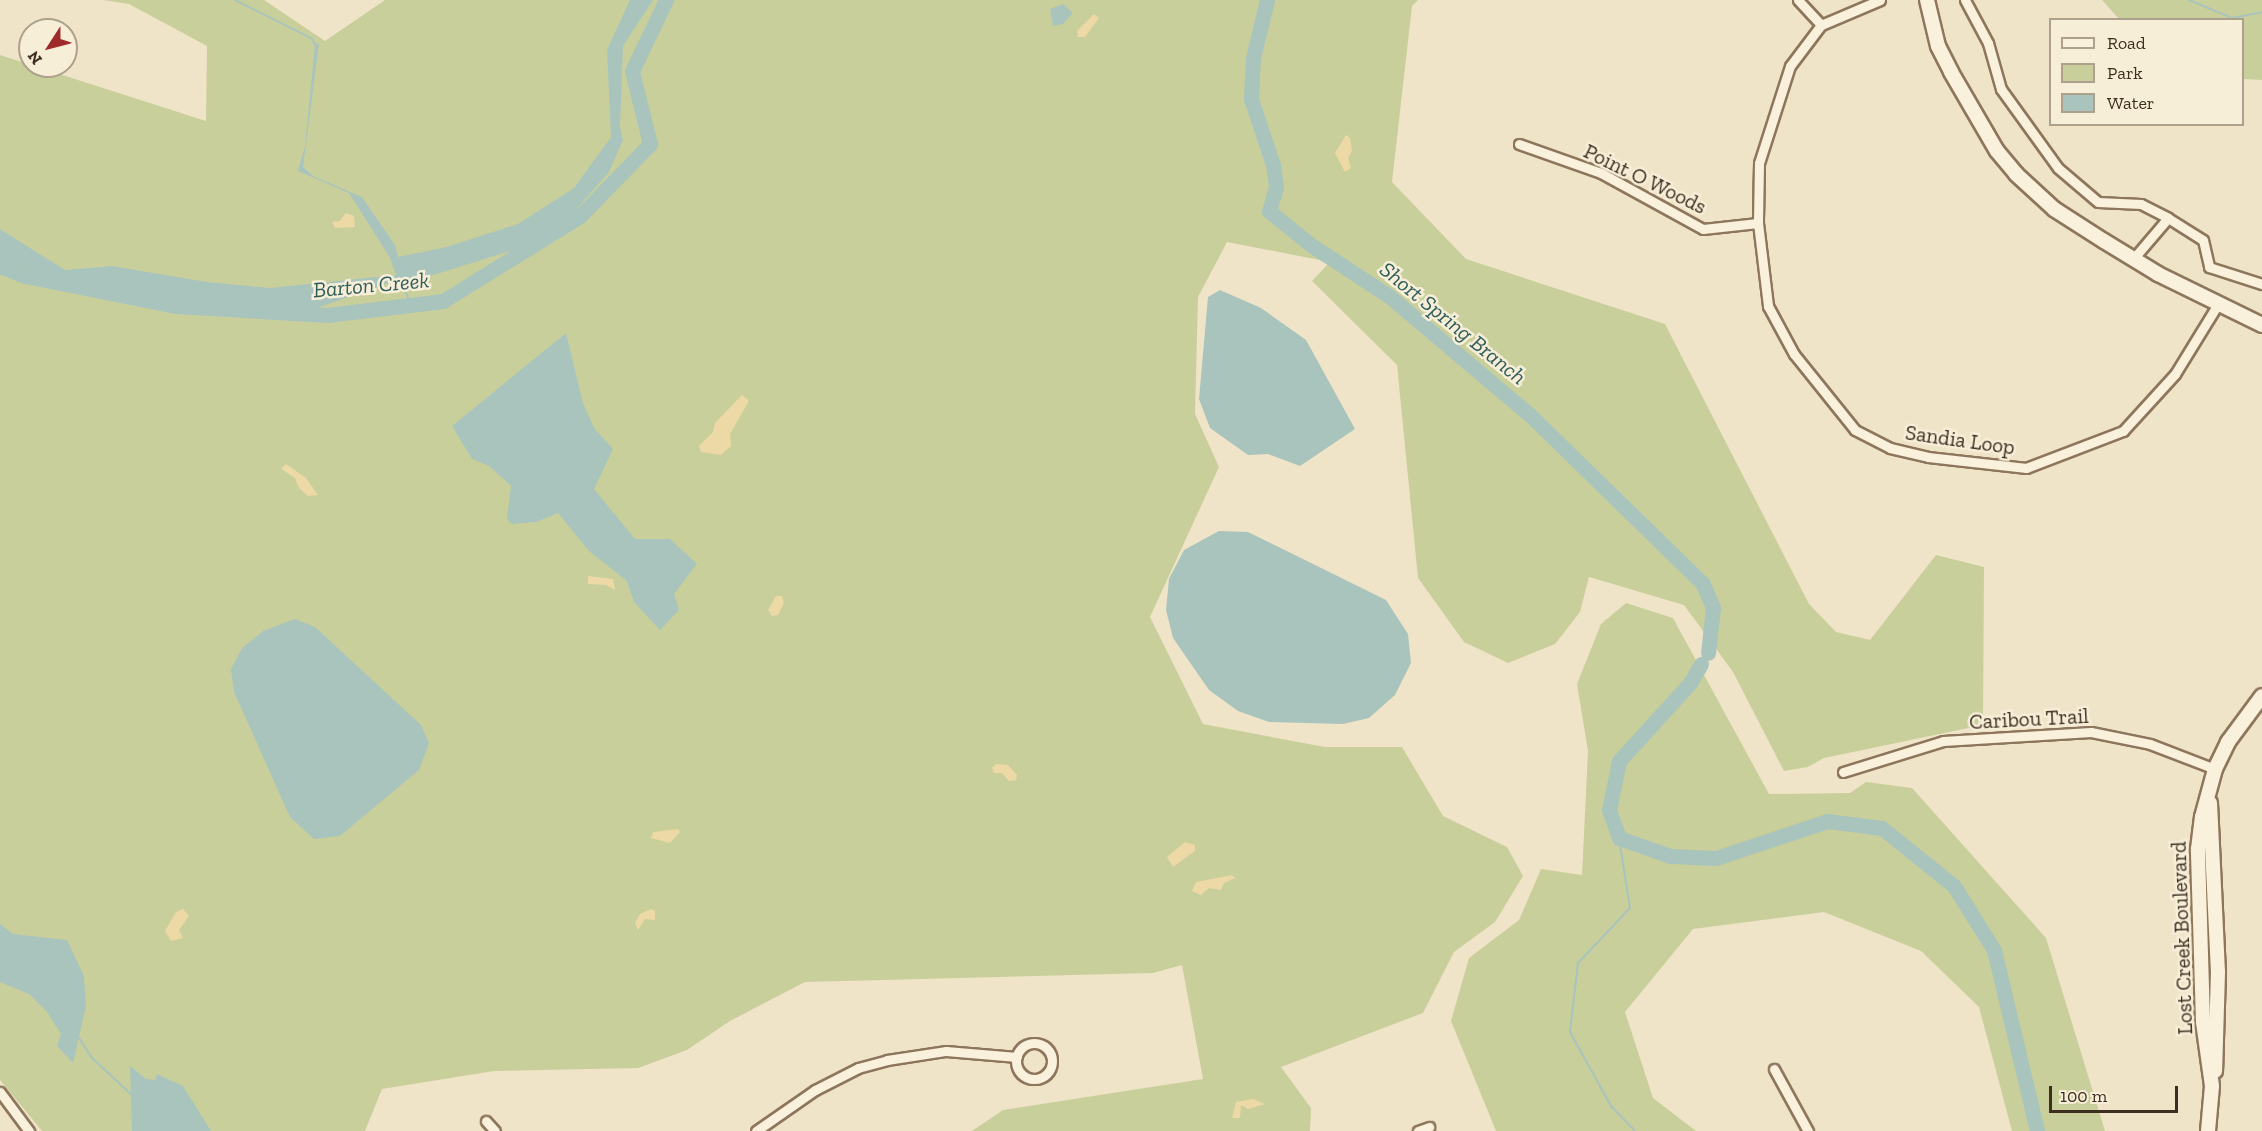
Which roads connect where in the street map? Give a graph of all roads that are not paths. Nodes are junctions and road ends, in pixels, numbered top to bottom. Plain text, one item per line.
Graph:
1 (1798, 0) edge
2 (1880, 0) edge
3 (1927, 0) edge
4 (1965, 0) edge
5 (1821, 25) junction
6 (1519, 144) dead end
7 (2168, 218) junction
8 (1758, 223) junction
9 (2133, 259) junction
10 (2262, 284) edge
11 (2218, 304) junction
12 (2262, 325) edge
13 (2262, 696) edge
14 (2215, 769) junction
15 (1843, 772) dead end
16 (2210, 789) junction
17 (2214, 884) junction
18 (2199, 886) junction
19 (1017, 1057) dead end
20 (1774, 1070) dead end
21 (2212, 1086) junction
22 (0, 1092) edge
23 (486, 1121) dead end
24 (1429, 1127) dead end
25 (29, 1131) edge
26 (495, 1131) edge
27 (756, 1131) edge
28 (1418, 1131) edge
29 (1809, 1131) edge
30 (2208, 1131) edge

1 - 5 street
2 - 5 street, Sandia Loop
3 - 9 street
4 - 7 street
5 - 8 street, Sandia Loop
6 - 8 street, Point O Woods
7 - 9 street
7 - 10 street
8 - 11 street, Sandia Loop
9 - 11 street
11 - 12 street
13 - 14 street, Lost Creek Boulevard
14 - 15 street, Caribou Trail
14 - 16 street, Lost Creek Boulevard
16 - 17 street, Lost Creek Boulevard
16 - 18 street, Lost Creek Boulevard
17 - 18 street
17 - 21 street, Lost Creek Boulevard
18 - 21 street, Lost Creek Boulevard
19 - 27 street
20 - 29 street
21 - 30 street, Lost Creek Boulevard
22 - 25 street
23 - 26 street
24 - 28 street

